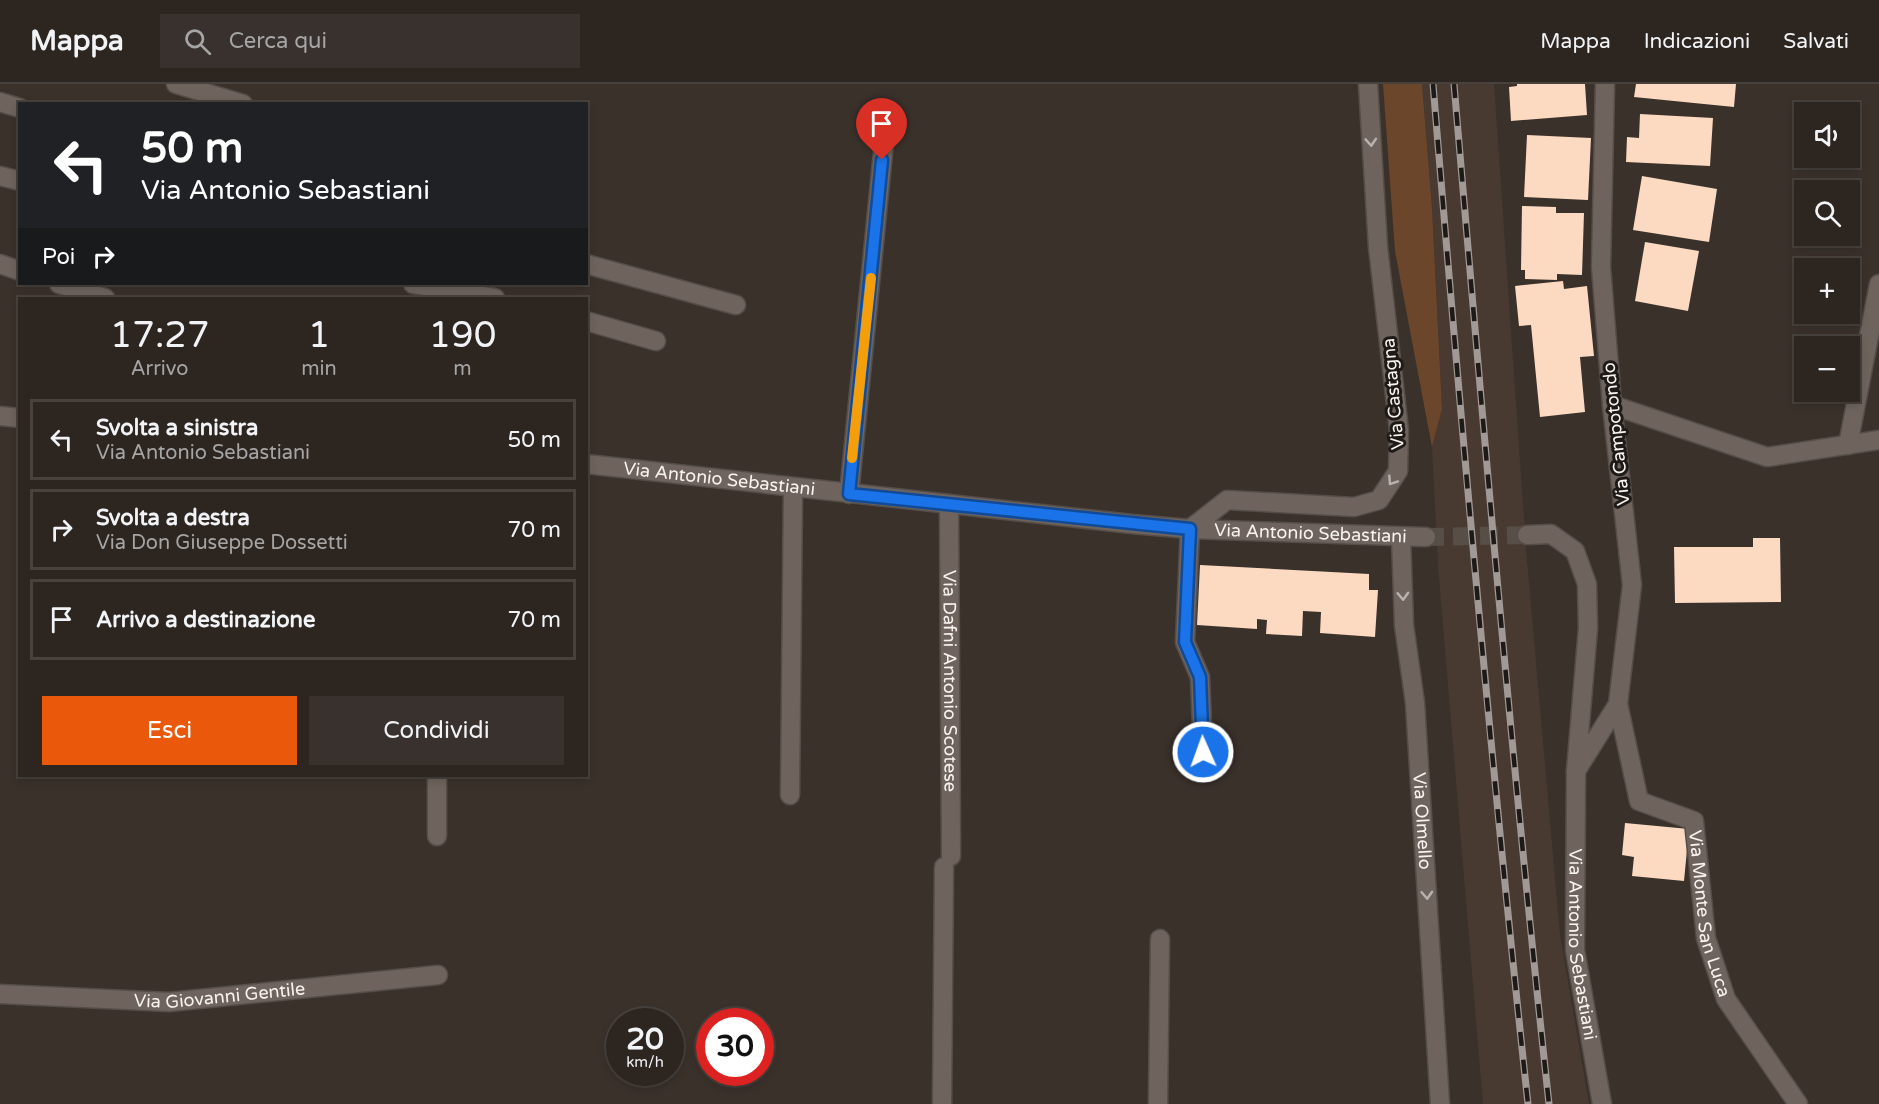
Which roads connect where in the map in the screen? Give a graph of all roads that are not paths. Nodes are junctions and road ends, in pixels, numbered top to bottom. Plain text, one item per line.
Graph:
1 (176, 84) edge
2 (1368, 84) edge
3 (1605, 84) edge
4 (0, 102) edge
5 (236, 102) edge
6 (18, 107) edge
7 (887, 112) dead end
8 (0, 176) edge
9 (18, 180) edge
10 (0, 264) edge
11 (588, 265) edge
12 (18, 270) edge
13 (1879, 284) edge
14 (62, 285) edge
15 (419, 285) edge
16 (102, 297) edge
17 (489, 297) edge
18 (736, 305) dead end
19 (588, 322) edge
20 (656, 341) dead end
21 (1612, 405) junction
22 (0, 416) edge
23 (18, 417) edge
24 (1879, 440) edge
25 (1848, 445) junction
26 (588, 464) edge
27 (793, 488) junction
28 (849, 494) junction
29 (949, 504) junction
30 (1190, 529) junction
31 (1527, 535) tunnel mouth
32 (1401, 537) junction
33 (1426, 537) tunnel mouth
34 (1618, 704) junction
35 (1203, 752) dead end
36 (1576, 771) junction
37 (437, 777) edge
38 (790, 795) dead end
39 (437, 836) dead end
40 (1160, 939) dead end
41 (438, 975) dead end
42 (0, 993) edge
43 (942, 1104) edge
44 (1158, 1104) edge
45 (1440, 1104) edge
46 (1602, 1104) edge
47 (1798, 1104) edge

1 - 5 street
2 -> 30 street, Via Castagna
3 - 21 street, Via Campotondo
4 - 6 street
7 - 28 street
8 - 9 street
10 - 12 street
11 - 18 street
13 - 25 street
14 - 16 street
15 - 17 street
19 - 20 street
21 - 25 street
21 - 34 street, Via Campotondo
22 - 23 street
24 - 25 street
26 - 27 street, Via Antonio Sebastiani
27 - 28 street, Via Antonio Sebastiani
27 - 38 street
28 - 29 street, Via Antonio Sebastiani
29 - 30 street, Via Antonio Sebastiani
29 - 43 street, Via Dafni Antonio Scotese
30 - 32 street, Via Antonio Sebastiani
30 - 35 street
31 - 36 street, Via Antonio Sebastiani
32 - 33 street, Via Antonio Sebastiani
32 -> 45 street, Via Olmello
34 - 36 street, Via Campotondo
34 - 47 street, Via Monte San Luca
36 - 46 street, Via Antonio Sebastiani
37 - 39 street
40 - 44 street
41 - 42 street, Via Giovanni Gentile

